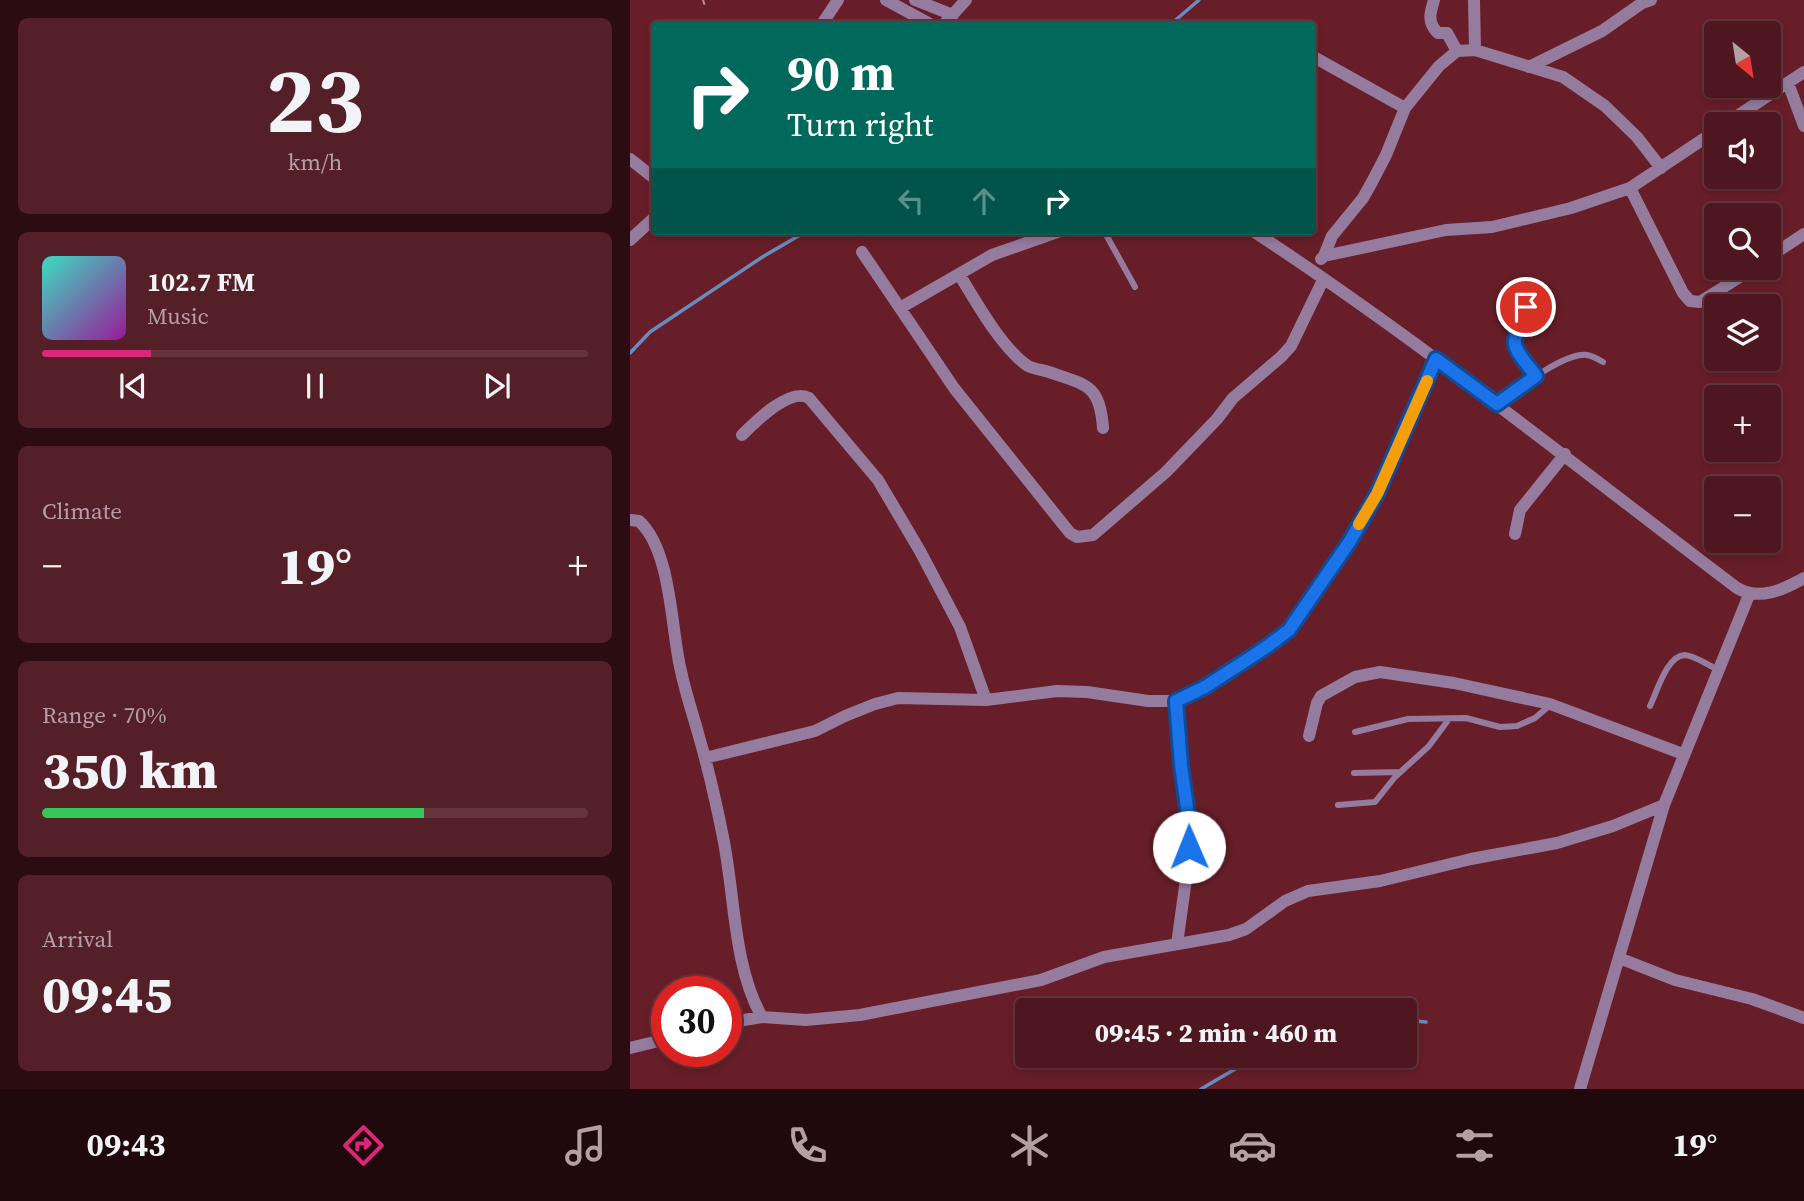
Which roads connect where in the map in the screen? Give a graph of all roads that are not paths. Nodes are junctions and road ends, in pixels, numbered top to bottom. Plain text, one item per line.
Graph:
1 (838, 0) edge
2 (886, 0) edge
3 (915, 0) edge
4 (966, 0) edge
5 (1434, 0) edge
6 (1474, 0) edge
7 (1651, 0) edge
8 (949, 20) edge
9 (824, 21) edge
10 (921, 21) edge
11 (1457, 51) junction
12 (1475, 51) junction
13 (1316, 58) edge
14 (1528, 67) junction
15 (1804, 72) edge
16 (1788, 83) junction
17 (1405, 108) junction
18 (1743, 112) edge
19 (1804, 126) edge
20 (1704, 139) edge
21 (630, 159) edge
22 (1661, 169) junction
23 (651, 176) edge
24 (1630, 188) junction
25 (651, 221) edge
26 (1804, 234) edge
27 (1049, 235) edge
28 (1106, 235) edge
29 (1259, 235) edge
30 (630, 240) edge
31 (1781, 249) edge
32 (862, 252) dead end
33 (1324, 256) junction
34 (1310, 268) junction
35 (958, 274) junction
36 (1323, 280) junction
37 (1735, 280) edge
38 (1135, 288) dead end
39 (1527, 289) dead end
40 (900, 308) junction
41 (1436, 359) junction
42 (1603, 362) dead end
43 (1536, 376) junction
44 (1497, 404) junction
45 (1103, 428) dead end
46 (742, 435) dead end
47 (1565, 454) junction
48 (630, 520) edge
49 (1515, 534) dead end
50 (1803, 580) edge
51 (1749, 595) junction
52 (1717, 669) junction
53 (986, 700) junction
54 (1176, 701) junction
55 (1550, 704) junction
56 (1650, 706) dead end
57 (1449, 719) junction
58 (1355, 732) dead end
59 (1309, 736) dead end
60 (1683, 754) junction
61 (705, 758) junction
62 (1401, 772) junction
63 (1354, 773) dead end
64 (1338, 805) dead end
65 (1664, 805) junction
66 (1177, 944) junction
67 (1619, 958) junction
68 (762, 1017) junction
69 (1804, 1018) edge
70 (742, 1020) edge
71 (651, 1043) edge
72 (630, 1048) edge
73 (1580, 1089) edge

1 - 9 street
2 - 10 street
3 - 8 street
4 - 8 street
5 - 11 street
6 - 12 street
7 - 14 street
11 - 12 street
11 - 17 street
12 - 14 street
13 - 17 street
14 - 22 street
15 - 16 street
16 - 18 street
16 - 19 street
17 - 33 street
20 - 22 street
21 - 23 street
22 - 24 street
24 - 33 street
24 - 37 street
25 - 30 street
26 - 31 street
27 - 35 street
28 - 38 lane
29 - 34 street
32 - 40 street
33 - 34 street
34 - 36 street
35 - 40 street
35 - 45 street
36 - 40 street
36 - 41 street
39 - 43 lane
41 - 44 street
41 - 54 street
42 - 43 lane
43 - 44 lane
44 - 47 street
46 - 53 street
47 - 49 street
47 - 51 street
48 - 61 street
50 - 51 street
51 - 52 street
52 - 56 lane
52 - 60 street
53 - 54 street
53 - 61 street
54 - 66 street
55 - 57 lane
55 - 59 street
55 - 60 street
57 - 58 lane
57 - 62 lane
60 - 65 street
61 - 68 street
62 - 63 lane
62 - 64 lane
65 - 66 street
65 - 67 street
66 - 68 street
67 - 69 street
67 - 73 street
68 - 70 street
71 - 72 street

